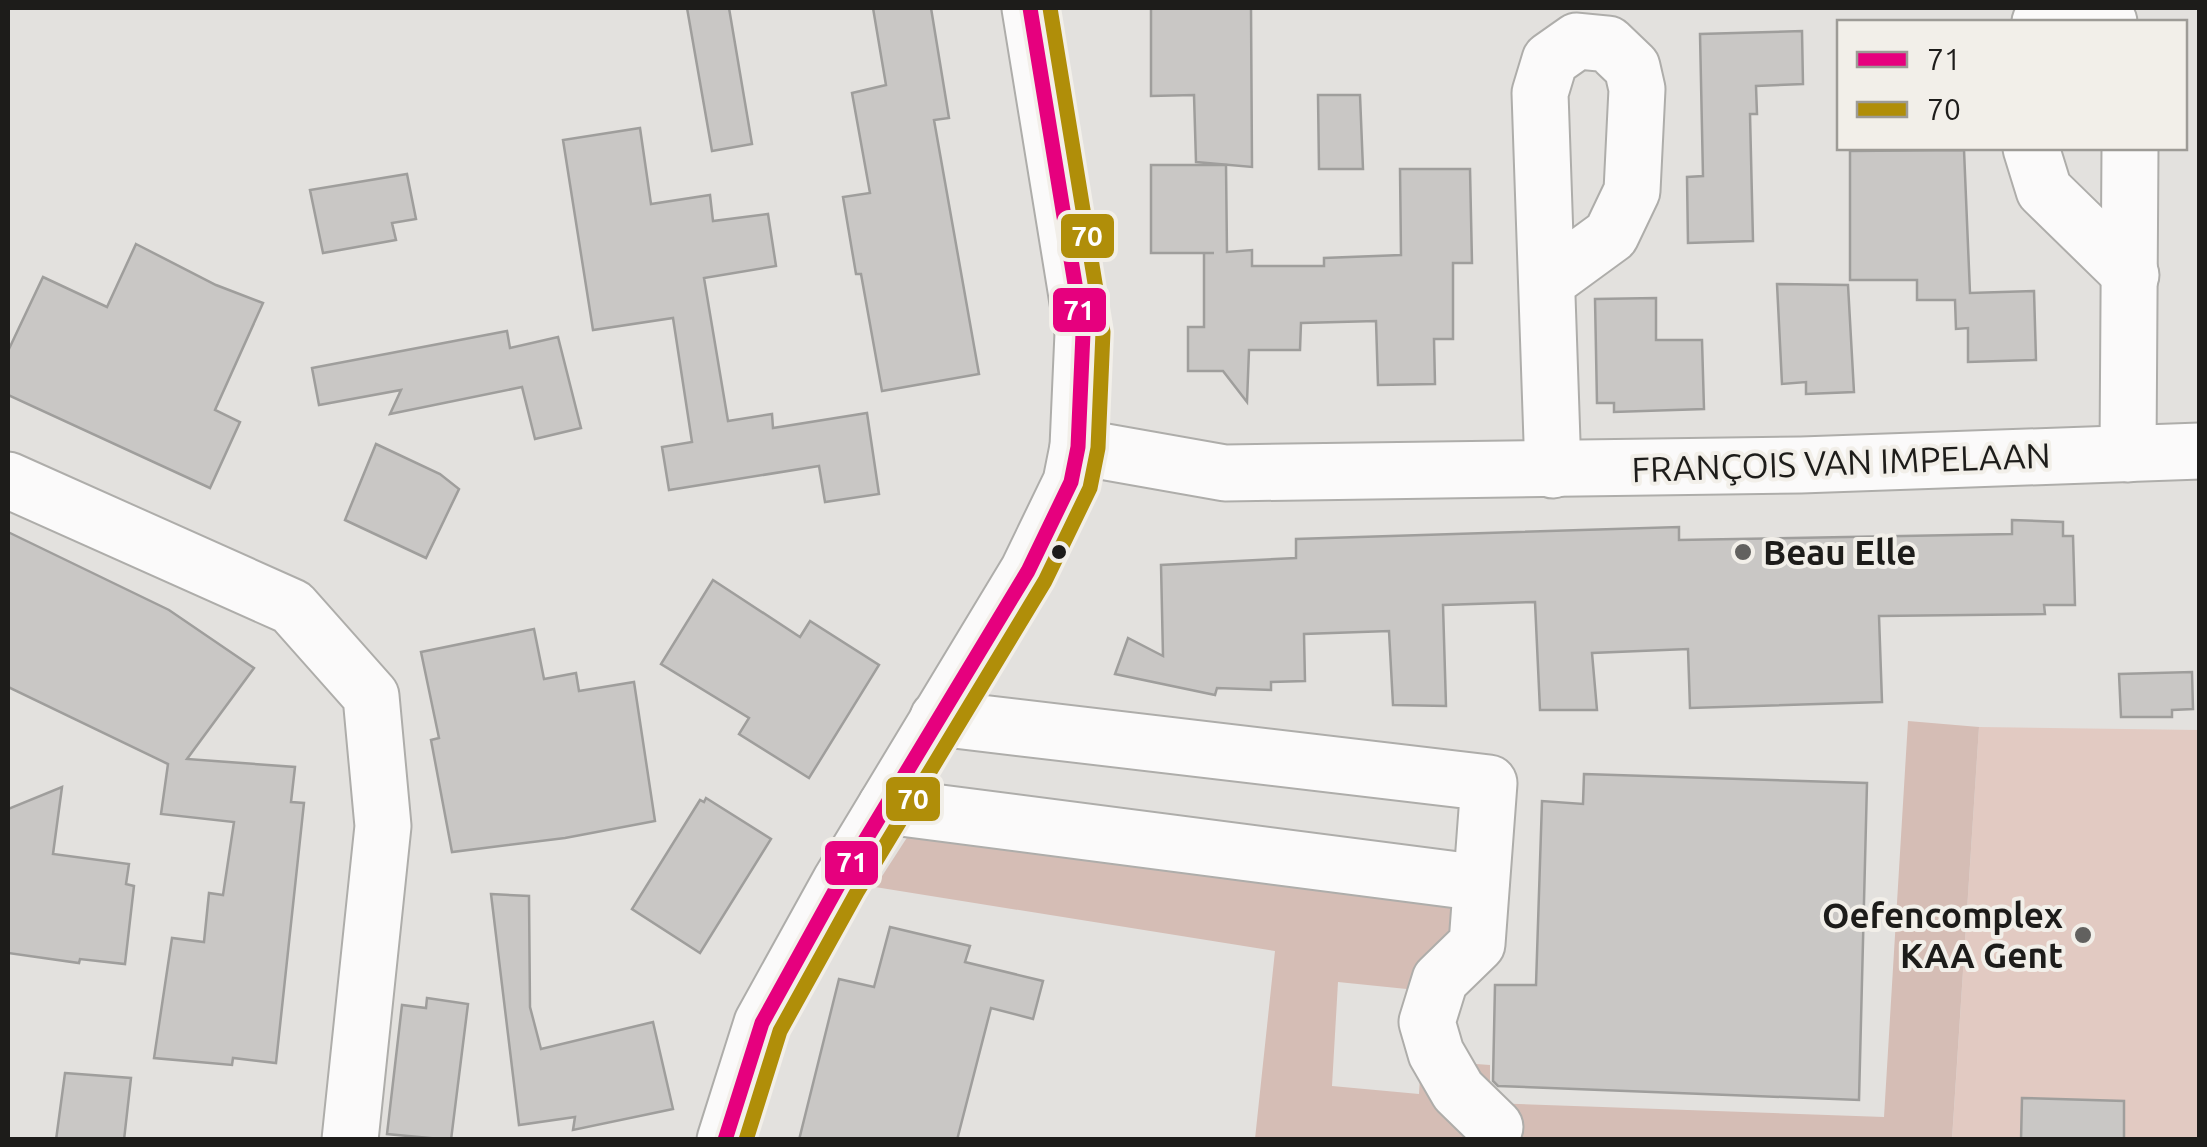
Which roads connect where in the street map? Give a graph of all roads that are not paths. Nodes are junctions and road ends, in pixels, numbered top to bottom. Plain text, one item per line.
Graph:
1 (1030, 8) edge
2 (2045, 20) edge
3 (2104, 20) edge
4 (2033, 150) edge
5 (2130, 150) edge
6 (2131, 275) junction
7 (1548, 281) dead end
8 (1078, 447) junction
9 (2200, 451) edge
10 (2128, 454) junction
11 (1553, 470) junction
12 (8, 480) edge
13 (938, 718) junction
14 (886, 806) junction
15 (1482, 883) junction
16 (1496, 1127) dead end
17 (350, 1140) edge
18 (725, 1140) edge

1 - 8 street
2 - 3 street
4 - 6 street
5 - 6 street
6 - 10 street
7 - 11 street
8 - 11 street, FRANÇOIS VAN IMPELAAN
8 - 13 street
9 - 10 street, FRANÇOIS VAN IMPELAAN
10 - 11 street, FRANÇOIS VAN IMPELAAN
12 - 17 street
13 - 14 street
13 - 15 street
14 - 15 street
14 - 18 street
15 - 16 street

